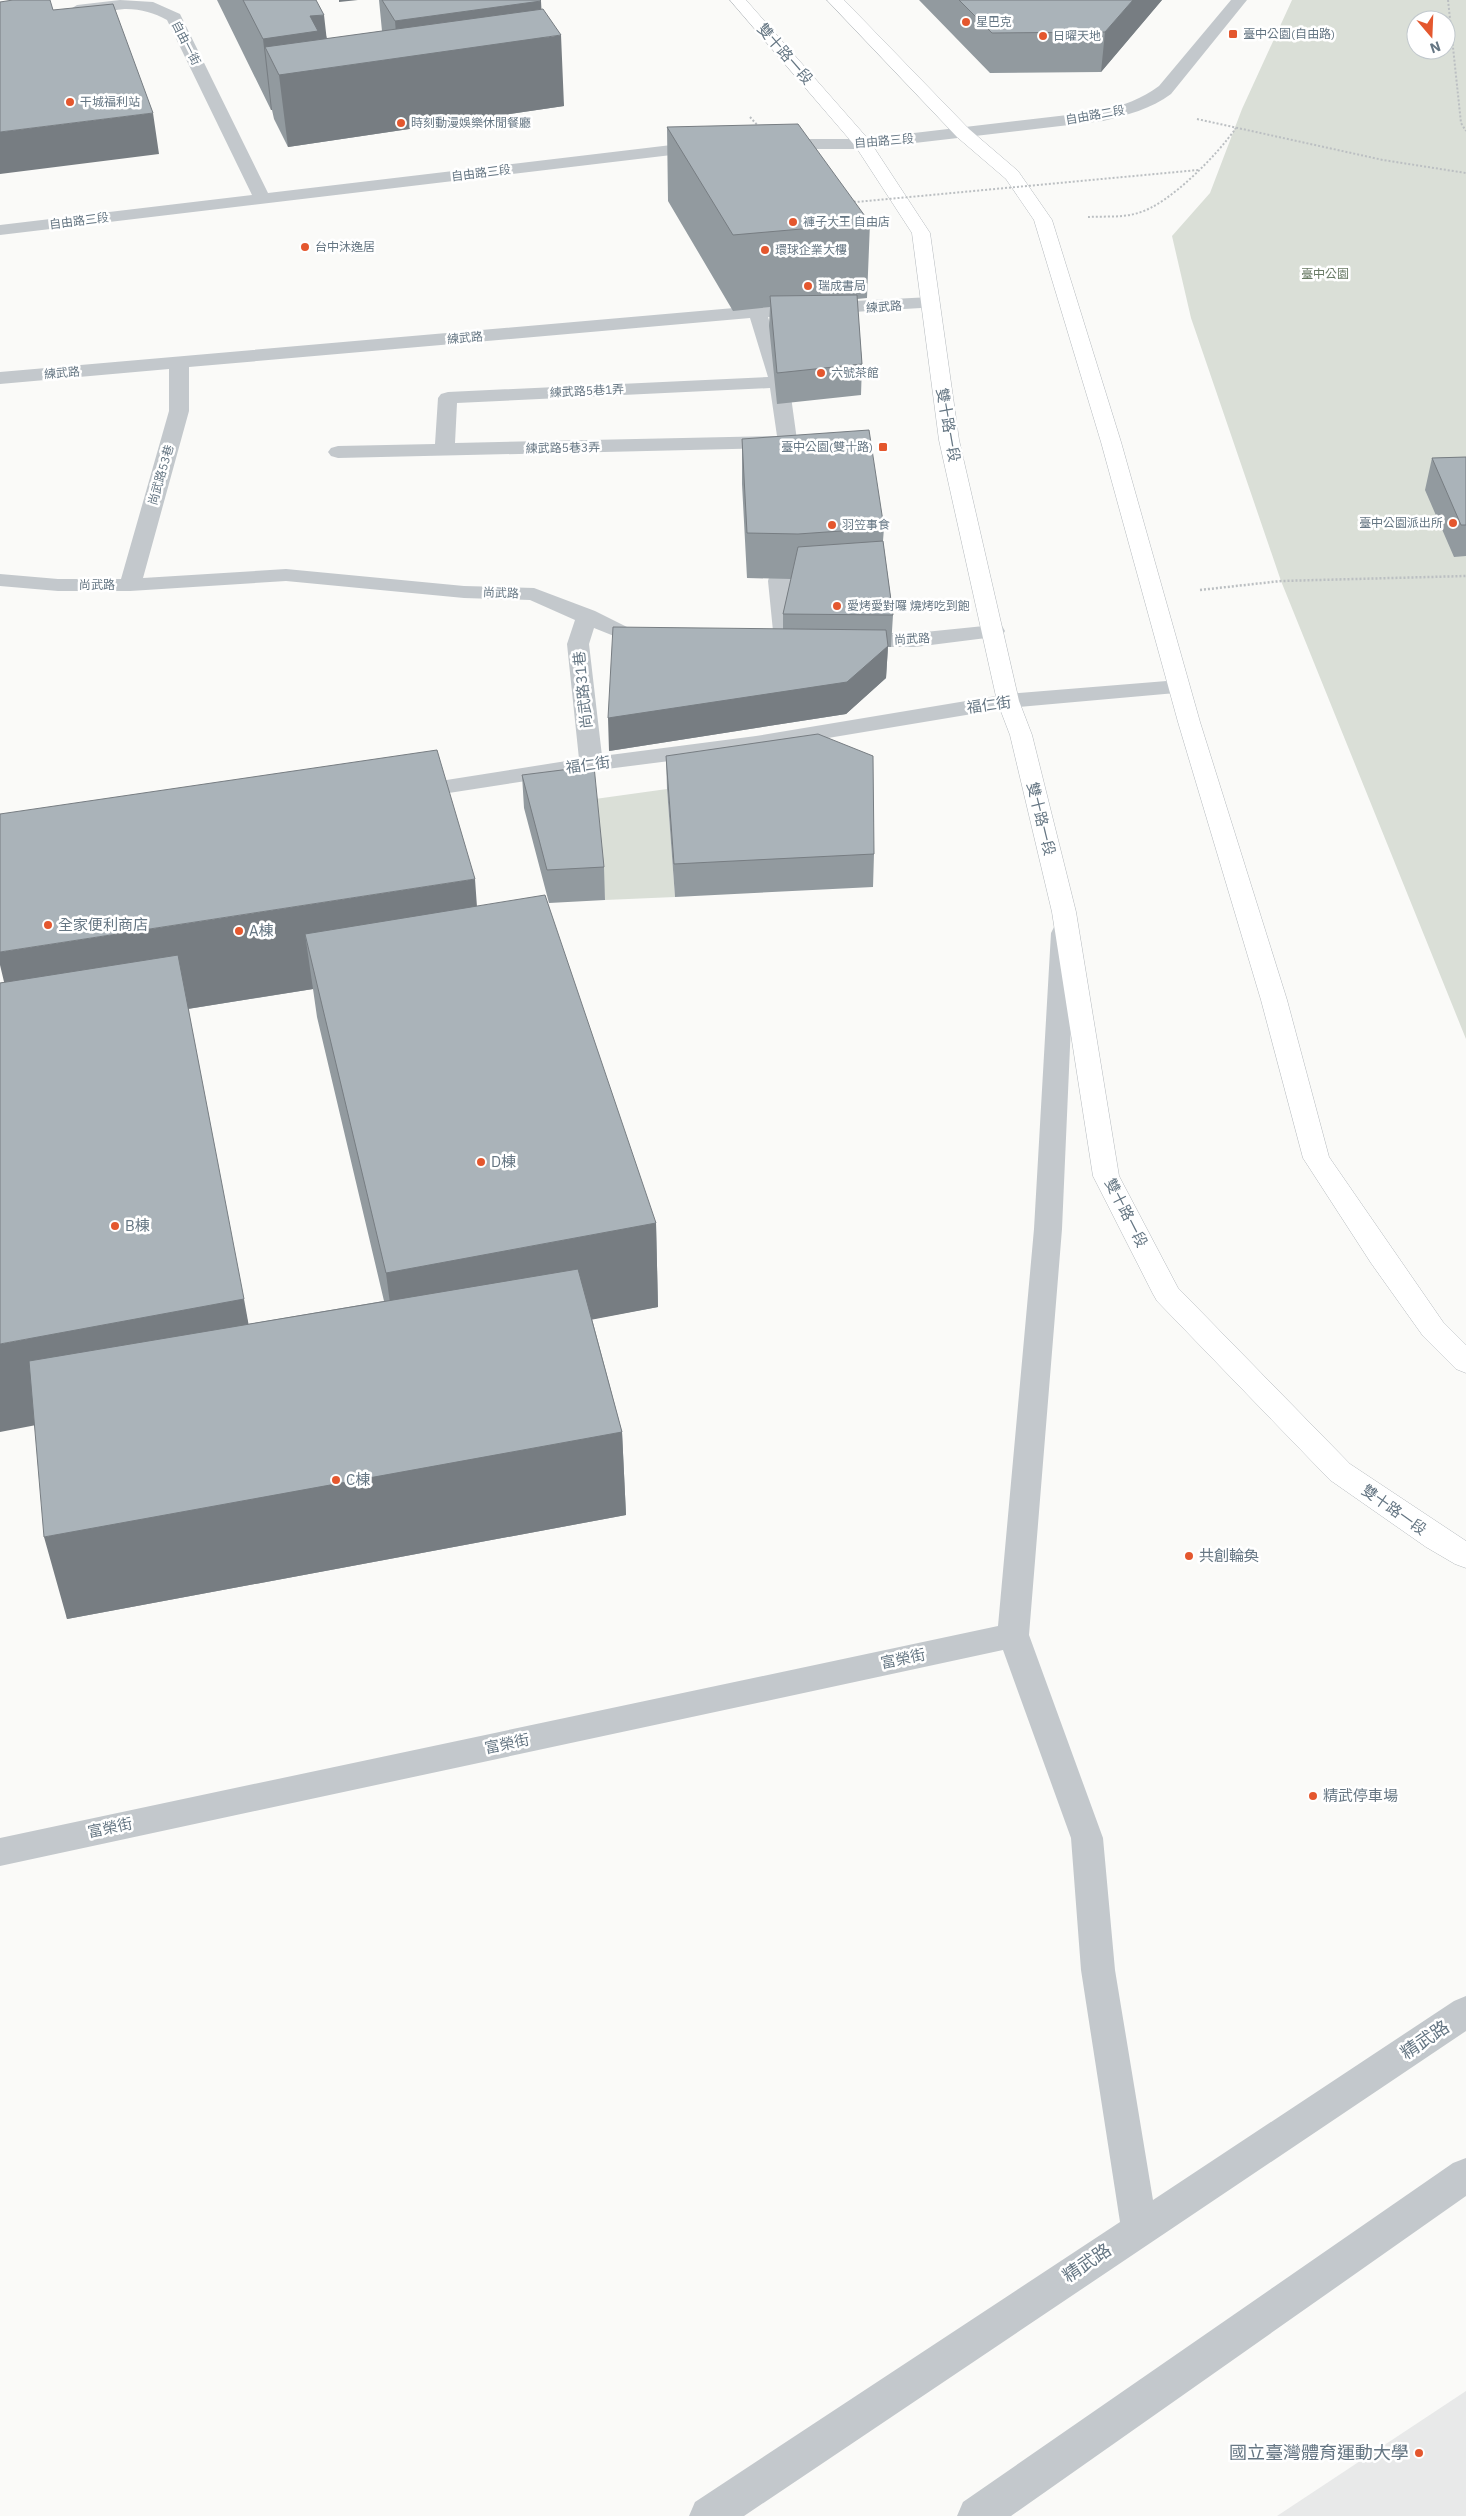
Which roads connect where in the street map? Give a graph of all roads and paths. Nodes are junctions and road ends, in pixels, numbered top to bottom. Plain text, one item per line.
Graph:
1 (738, 0) edge
2 (835, 0) edge
3 (1239, 0) edge
4 (1448, 0) edge
5 (58, 12) edge
6 (1142, 105) junction
7 (750, 117) dead end
8 (1236, 128) junction
9 (1466, 131) edge
10 (963, 133) junction
11 (759, 137) joint
12 (726, 144) edge
13 (863, 144) junction
14 (1198, 170) junction
15 (1466, 173) edge
16 (848, 199) edge
17 (263, 200) junction
18 (1043, 220) junction
19 (0, 230) edge
20 (931, 303) junction
21 (757, 312) junction
22 (179, 363) junction
23 (0, 378) edge
24 (779, 382) junction
25 (787, 442) junction
26 (445, 451) junction
27 (338, 452) dead end
28 (792, 477) edge
29 (790, 522) edge
30 (1466, 576) edge
31 (0, 580) edge
32 (130, 585) junction
33 (1155, 596) junction
34 (587, 616) junction
35 (994, 631) junction
36 (668, 637) edge
37 (835, 641) edge
38 (796, 678) edge
39 (1179, 687) junction
40 (1008, 702) junction
41 (591, 764) junction
42 (394, 795) edge
43 (1064, 912) junction
44 (1466, 1362) edge
45 (1466, 1556) edge
46 (1013, 1636) junction
47 (0, 1852) edge
48 (1466, 2012) edge
49 (1466, 2175) edge
50 (1139, 2229) junction
51 (709, 2516) edge
52 (977, 2516) edge

1 - 13 main road, 雙十路一段
2 - 10 main road
3 - 6 street, 自由路二段
4 - 9 path
5 - 17 street, 自由一街
6 - 8 path
6 - 10 street, 自由路二段
7 - 11 path, bridge
8 - 14 path
8 - 15 path
10 - 13 street, 自由路三段
10 - 18 main road
11 - 13 street, 自由路三段
12 - 17 street, 自由路三段
13 - 20 main road, 雙十路一段
14 - 16 path, bridge
14 - 18 path
17 - 19 street, 自由路三段
18 - 33 main road
20 - 21 street, 練武路
20 - 35 main road, 雙十路一段
21 - 22 street, 練武路
21 - 24 street
22 - 23 street, 練武路
22 - 32 street, 尚武路53巷
24 - 25 street
24 - 26 street, 練武路5巷1弄
25 - 26 street, 練武路5巷3弄
25 - 28 street
26 - 27 street, 練武路5巷3弄
29 - 38 street
30 - 33 path
31 - 32 street, 尚武路
32 - 34 street, 尚武路
33 - 39 main road
34 - 36 street, 尚武路
34 - 41 street, 尚武路31巷
35 - 37 street, 尚武路
35 - 40 main road, 雙十路一段
39 - 40 street, 福仁街
39 - 44 main road
40 - 41 street, 福仁街
40 - 43 main road, 雙十路一段
41 - 42 street, 福仁街
43 - 45 main road, 雙十路一段
43 - 46 street
46 - 47 street, 富榮街
46 - 50 street
48 - 50 street, 精武路
49 - 52 street
50 - 51 street, 精武路

